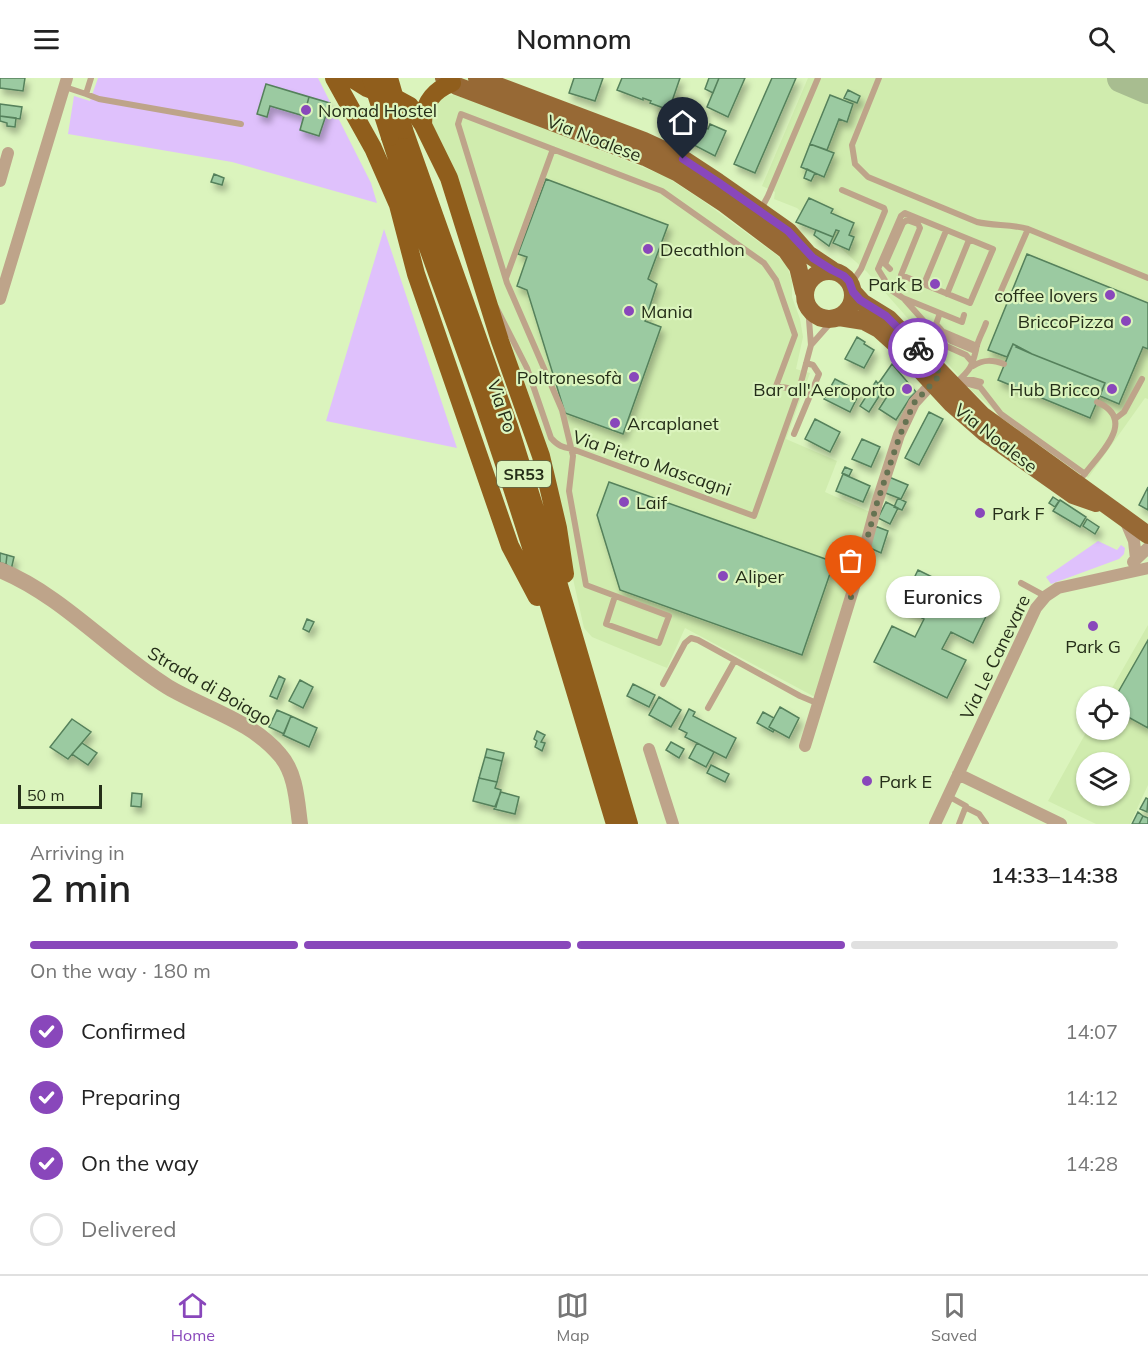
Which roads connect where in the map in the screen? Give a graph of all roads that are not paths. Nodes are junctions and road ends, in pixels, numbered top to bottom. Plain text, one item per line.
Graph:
1 (91, 78) edge
2 (334, 78) edge
3 (351, 78) edge
4 (371, 78) edge
5 (388, 78) edge
6 (477, 78) edge
7 (818, 78) edge
8 (879, 78) edge
9 (448, 81) edge
10 (66, 82) edge
11 (86, 94) junction
12 (241, 124) dead end
13 (423, 125) junction
14 (397, 133) junction
15 (553, 149) junction
16 (8, 153) dead end
17 (0, 181) edge
18 (842, 190) dead end
19 (759, 211) junction
20 (1028, 229) junction
21 (946, 231) junction
22 (969, 240) junction
23 (890, 269) dead end
24 (832, 270) junction
25 (1148, 278) edge
26 (506, 279) junction
27 (482, 284) junction
28 (924, 284) junction
29 (851, 286) junction
30 (947, 294) junction
31 (903, 298) junction
32 (0, 299) edge
33 (806, 300) junction
34 (997, 300) dead end
35 (940, 313) junction
36 (964, 315) dead end
37 (837, 318) junction
38 (986, 323) dead end
39 (811, 345) junction
40 (976, 348) junction
41 (806, 363) junction
42 (1005, 364) dead end
43 (972, 366) junction
44 (1142, 379) dead end
45 (981, 382) dead end
46 (944, 383) junction
47 (799, 390) junction
48 (1097, 402) dead end
49 (1115, 419) junction
50 (794, 434) dead end
51 (572, 449) junction
52 (1082, 478) junction
53 (1106, 506) junction
54 (1124, 519) junction
55 (1148, 535) edge
56 (1148, 548) edge
57 (1143, 565) edge
58 (0, 570) edge
59 (615, 596) junction
60 (566, 635) junction
61 (735, 660) junction
62 (663, 684) dead end
63 (819, 704) junction
64 (708, 708) dead end
65 (805, 746) dead end
66 (649, 749) dead end
67 (958, 774) junction
68 (948, 796) junction
69 (967, 808) junction
70 (300, 824) edge
71 (615, 824) edge
72 (629, 824) edge
73 (674, 824) edge
74 (934, 824) edge
75 (959, 824) edge
76 (986, 824) edge
77 (1061, 824) edge

1 - 11 lane
2 - 60 highway
3 - 13 highway
4 - 14 highway, SR53, bridge
5 - 14 highway, SR53, bridge
6 - 19 main road, Via Noalese
7 - 19 lane
8 - 20 lane
9 - 13 highway
9 - 33 main road, Via Noalese
10 - 11 lane
10 - 32 street
11 - 12 lane
13 - 27 highway
14 - 60 highway, Via Po / SR53
15 - 26 lane
15 - 26 lane
15 - 47 lane
16 - 17 street
18 - 29 lane
19 - 24 main road, Via Noalese
20 - 25 lane
20 - 34 lane
21 - 22 lane
21 - 28 lane
21 - 31 lane
22 - 30 lane
22 - 30 lane
23 - 28 lane
24 - 29 main road
24 - 33 main road
26 - 51 lane
27 - 51 lane, Via Pietro Mascagni
27 - 60 highway
28 - 30 lane
29 - 37 main road
29 - 46 main road, Via Noalese
31 - 35 lane
31 - 43 lane
33 - 37 main road
33 - 39 lane, Via Pietro Mascagni
35 - 36 lane
35 - 40 lane
37 - 39 lane, Via Pietro Mascagni
37 - 46 main road, Via Noalese
38 - 40 lane
39 - 41 lane, Via Pietro Mascagni
40 - 43 lane
41 - 47 lane, Via Pietro Mascagni
41 - 50 lane
42 - 43 lane
43 - 46 lane
44 - 49 lane
45 - 46 lane
46 - 52 main road, Via Noalese
46 - 53 main road, Via Noalese
46 - 63 street
47 - 51 lane, Via Pietro Mascagni
48 - 49 lane
49 - 52 lane
51 - 59 lane
52 - 53 main road, Via Noalese
53 - 54 main road, Via Noalese
54 - 55 main road, Via Noalese
54 - 57 street
56 - 57 street, Via Le Canevare
57 - 67 street, Via Le Canevare
58 - 70 street, Strada di Boiago
59 - 59 lane
60 - 71 highway, Via Po / SR53
60 - 72 highway, Via Po / SR53
61 - 62 lane
61 - 63 lane
61 - 64 lane
63 - 65 street
66 - 73 street
67 - 68 street, Via Le Canevare
67 - 77 street
68 - 69 lane
68 - 74 street, Via Le Canevare
69 - 75 lane
69 - 76 lane

